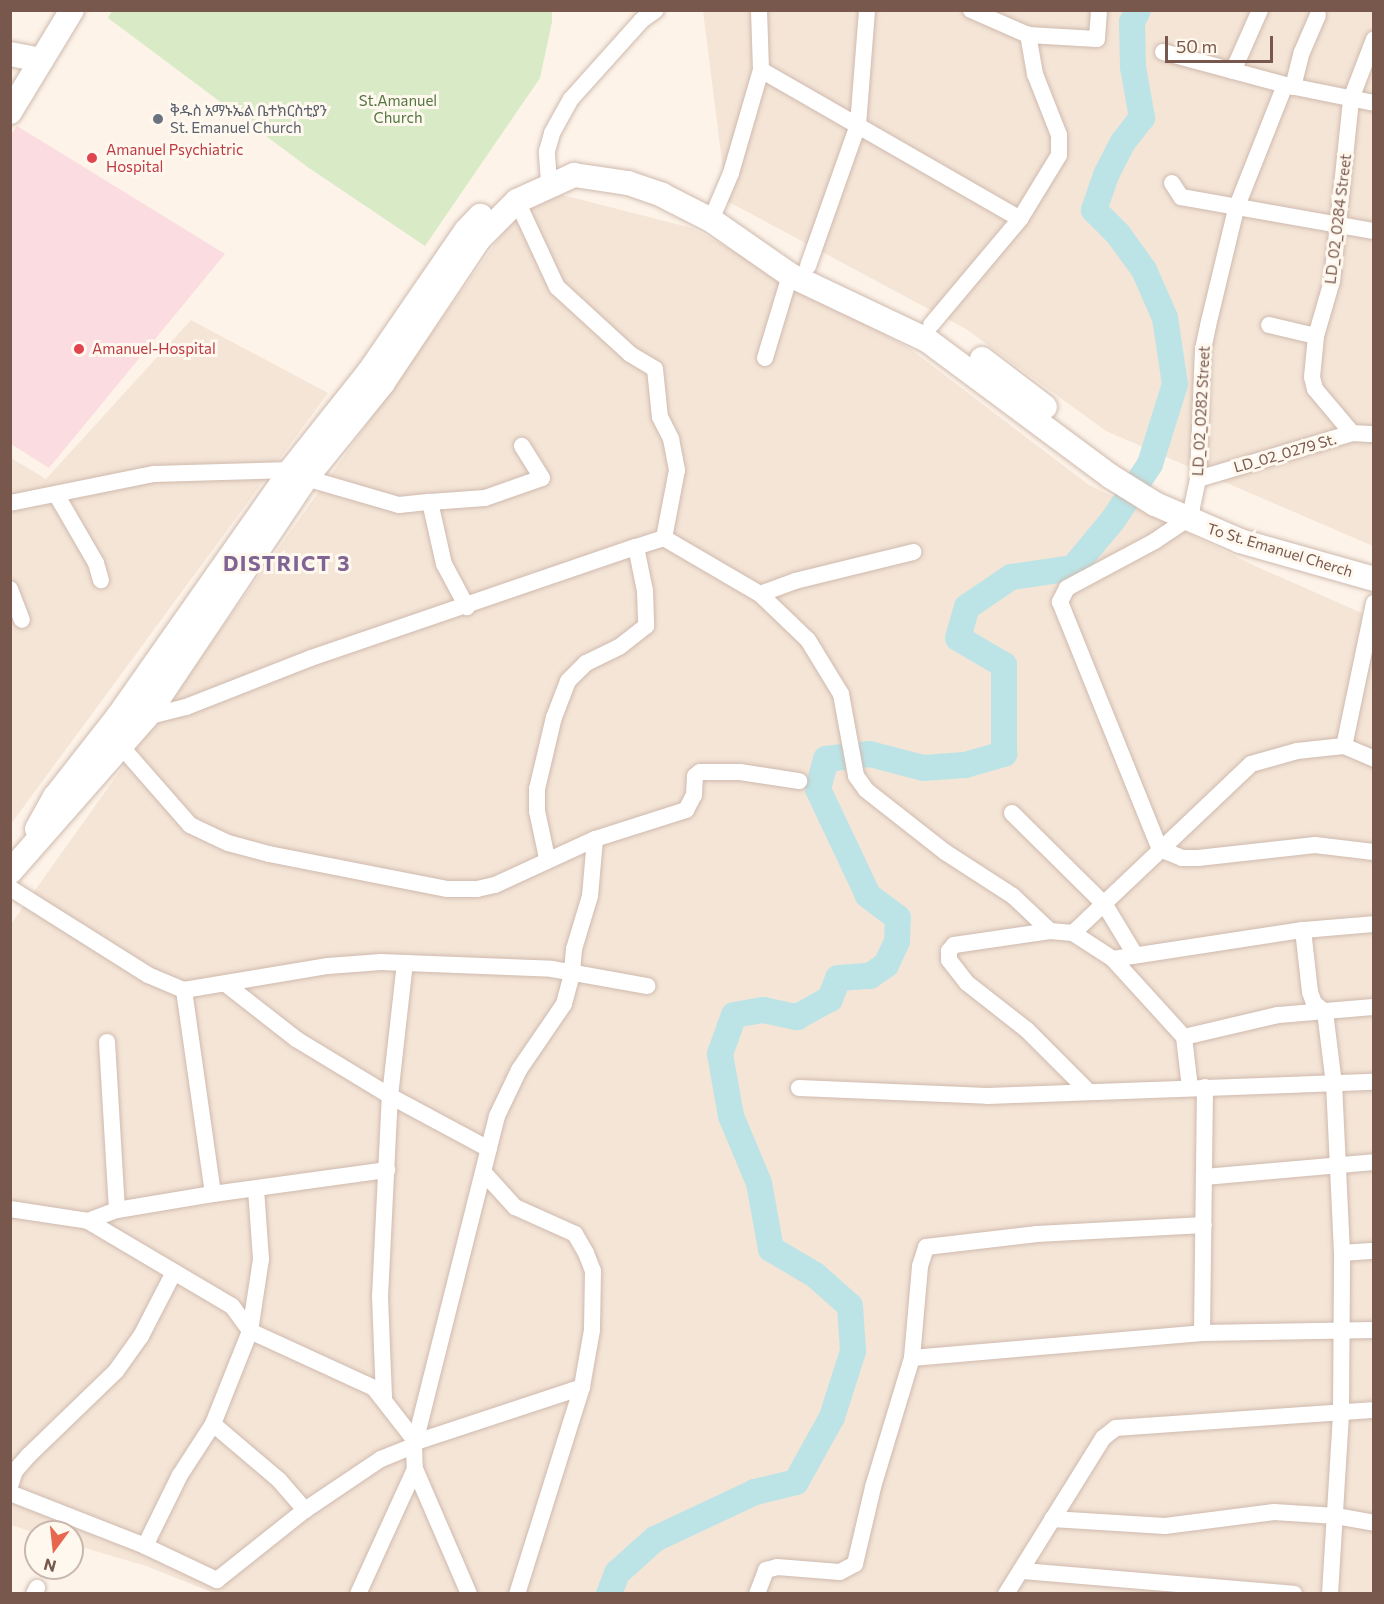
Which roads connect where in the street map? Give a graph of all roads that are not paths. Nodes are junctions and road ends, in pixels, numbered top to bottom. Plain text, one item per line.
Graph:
1 (72, 10) edge
2 (656, 10) edge
3 (759, 10) edge
4 (867, 10) edge
5 (971, 10) edge
6 (1099, 10) edge
7 (1260, 10) edge
8 (1318, 15) dead end
9 (1028, 35) junction
10 (1374, 39) edge
11 (1163, 52) dead end
12 (10, 54) edge
13 (41, 60) junction
14 (761, 70) junction
15 (1233, 71) junction
16 (1289, 86) junction
17 (1351, 99) junction
18 (1374, 104) edge
19 (10, 112) edge
20 (858, 125) junction
21 (548, 177) junction
22 (1172, 183) dead end
23 (517, 201) junction
24 (1236, 209) junction
25 (713, 214) junction
26 (1020, 219) junction
27 (1340, 225) junction
28 (1374, 231) edge
29 (799, 270) junction
30 (931, 325) junction
31 (1269, 325) dead end
32 (1316, 336) junction
33 (765, 358) dead end
34 (1352, 434) junction
35 (1374, 434) edge
36 (522, 446) dead end
37 (1114, 469) junction
38 (298, 474) junction
39 (1198, 479) junction
40 (56, 494) junction
41 (430, 502) junction
42 (10, 503) edge
43 (1189, 514) junction
44 (664, 538) junction
45 (636, 547) junction
46 (913, 552) dead end
47 (1374, 565) edge
48 (1374, 579) edge
49 (101, 580) dead end
50 (10, 589) edge
51 (760, 594) junction
52 (1374, 603) edge
53 (467, 607) junction
54 (22, 620) dead end
55 (146, 717) junction
56 (120, 745) junction
57 (1344, 746) junction
58 (1374, 759) edge
59 (799, 781) dead end
60 (1012, 813) dead end
61 (595, 839) junction
62 (1160, 849) junction
63 (1374, 852) edge
64 (20, 854) edge
65 (547, 858) junction
66 (10, 872) edge
67 (10, 888) edge
68 (1105, 905) junction
69 (1374, 924) edge
70 (1303, 930) junction
71 (1050, 931) junction
72 (1073, 933) junction
73 (1134, 953) junction
74 (1113, 959) junction
75 (405, 963) junction
76 (572, 974) junction
77 (227, 985) junction
78 (647, 987) dead end
79 (184, 990) junction
80 (1374, 1007) edge
81 (1325, 1012) junction
82 (1184, 1037) junction
83 (107, 1042) dead end
84 (1374, 1082) edge
85 (1335, 1084) junction
86 (1197, 1087) junction
87 (799, 1088) dead end
88 (1088, 1091) junction
89 (390, 1096) junction
90 (489, 1149) junction
91 (1374, 1162) edge
92 (1338, 1164) junction
93 (387, 1170) junction
94 (485, 1174) junction
95 (1204, 1177) junction
96 (256, 1189) junction
97 (213, 1194) junction
98 (10, 1209) edge
99 (117, 1210) junction
100 (88, 1221) junction
101 (1204, 1225) junction
102 (1374, 1251) edge
103 (1342, 1253) junction
104 (174, 1272) junction
105 (1374, 1330) edge
106 (250, 1331) junction
107 (1343, 1332) junction
108 (1202, 1334) junction
109 (912, 1358) junction
110 (582, 1387) junction
111 (384, 1397) junction
112 (1374, 1410) edge
113 (1341, 1412) junction
114 (213, 1424) junction
115 (415, 1444) junction
116 (415, 1469) junction
117 (10, 1486) edge
118 (10, 1493) edge
119 (305, 1510) junction
120 (1336, 1516) junction
121 (1052, 1518) junction
122 (1374, 1523) edge
123 (145, 1546) junction
124 (1022, 1571) junction
125 (1146, 1587) edge
126 (358, 1593) edge
127 (469, 1593) edge
128 (517, 1593) edge
129 (757, 1593) edge
130 (1006, 1593) edge
131 (1294, 1593) edge
132 (1330, 1593) edge

1 - 13 main road
2 - 21 street
3 - 14 street
4 - 20 street
5 - 9 street
6 - 9 street
7 - 15 street
8 - 16 street, LD_02_0282 Street
9 - 26 street
10 - 17 street, LD_02_0284 Street
11 - 15 street
12 - 13 main road
13 - 19 main road
14 - 20 street
14 - 25 street
15 - 16 street
16 - 17 street
16 - 24 street, LD_02_0282 Street
17 - 18 street
17 - 27 street, LD_02_0284 Street
20 - 26 street
20 - 29 street
21 - 23 main road
21 - 25 main road
21 - 38 main road
22 - 24 street
23 - 38 main road
23 - 44 street
24 - 27 street
24 - 39 street, LD_02_0282 Street
25 - 29 main road
26 - 30 street
27 - 28 street
27 - 32 street, LD_02_0284 Street
29 - 30 main road
29 - 33 street
29 - 37 main road
30 - 37 main road
31 - 32 street
32 - 34 street, LD_02_0284 Street
34 - 35 street, LD_02_0279 St.
34 - 39 street, LD_02_0279 St.
36 - 41 street
37 - 43 main road, To St. Emanuel Cherch
38 - 40 street
38 - 41 street
38 - 55 main road
38 - 64 main road
39 - 43 street, LD_02_0282 Street
40 - 42 street
40 - 49 street
41 - 53 street
43 - 47 main road, To St. Emanuel Cherch
43 - 48 main road, To St. Emanuel Cherch
43 - 62 street
44 - 45 street
44 - 51 street
45 - 53 street
45 - 65 street
46 - 51 street
50 - 54 street
51 - 71 street
52 - 57 street
53 - 55 street
55 - 56 main road
56 - 64 main road
56 - 65 street
57 - 58 street
57 - 62 street
59 - 61 street
60 - 68 street
61 - 65 street
61 - 76 street
62 - 63 street
62 - 68 street
64 - 66 main road
67 - 79 street
68 - 72 street
68 - 73 street
69 - 70 street
70 - 73 street
70 - 81 street
71 - 72 street
71 - 88 street
72 - 74 street
73 - 74 street
74 - 82 street
75 - 76 street
75 - 77 street
75 - 89 street
76 - 78 street
76 - 90 street
77 - 79 street
77 - 89 street
79 - 97 street
80 - 81 street
81 - 82 street
81 - 85 street
82 - 86 street
83 - 99 street
84 - 85 street
85 - 86 street
85 - 92 street
86 - 88 street
86 - 95 street
87 - 88 street
89 - 90 street
89 - 93 street
90 - 94 street
91 - 92 street
92 - 95 street
92 - 103 street
93 - 96 street
93 - 111 street
94 - 110 street
94 - 115 street
95 - 101 street
96 - 97 street
96 - 106 street
97 - 99 street
98 - 100 street
99 - 100 street
100 - 104 street
101 - 108 street
101 - 109 street
102 - 103 street
103 - 107 street
104 - 106 street
104 - 117 street
105 - 107 street
106 - 111 street
106 - 114 street
107 - 108 street
107 - 113 street
108 - 109 street
109 - 129 street
110 - 115 street
110 - 128 street
111 - 115 street
112 - 113 street
113 - 120 street
113 - 121 street
114 - 119 street
114 - 123 street
115 - 116 street
115 - 119 street
116 - 126 street
116 - 127 street
118 - 123 street
119 - 123 street
120 - 121 street
120 - 122 street
120 - 132 street
121 - 124 street
124 - 125 street
124 - 130 street
125 - 131 street

